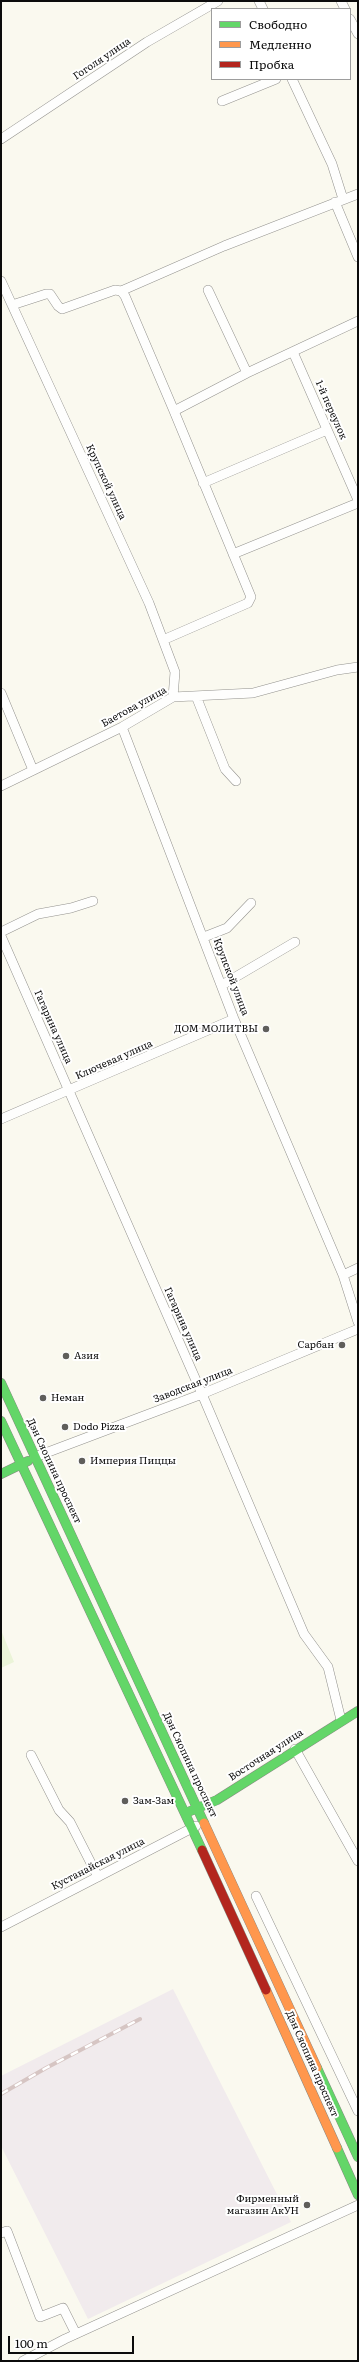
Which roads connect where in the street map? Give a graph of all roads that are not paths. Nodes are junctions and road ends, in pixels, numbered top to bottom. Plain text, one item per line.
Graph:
1 (217, 1) edge
2 (351, 21) edge
3 (358, 34) edge
4 (274, 80) edge
5 (292, 80) edge
6 (222, 101) dead end
7 (1, 139) edge
8 (358, 194) edge
9 (339, 201) junction
10 (358, 257) edge
11 (1, 281) edge
12 (208, 290) dead end
13 (121, 291) junction
14 (12, 305) junction
15 (358, 321) edge
16 (293, 352) junction
17 (247, 373) junction
18 (174, 411) junction
19 (327, 430) junction
20 (203, 483) junction
21 (358, 501) edge
22 (233, 554) junction
23 (163, 640) junction
24 (358, 668) edge
25 (1, 693) edge
26 (196, 696) junction
27 (173, 697) junction
28 (122, 727) junction
29 (33, 770) junction
30 (236, 782) dead end
31 (1, 786) edge
32 (93, 900) dead end
33 (251, 903) dead end
34 (1, 932) edge
35 (1, 936) edge
36 (204, 937) junction
37 (295, 942) dead end
38 (222, 985) junction
39 (234, 1019) junction
40 (69, 1091) junction
41 (1, 1119) edge
42 (358, 1268) edge
43 (343, 1275) junction
44 (358, 1322) edge
45 (358, 1328) edge
46 (1, 1383) edge
47 (202, 1394) junction
48 (1, 1421) edge
49 (35, 1457) junction
50 (21, 1465) junction
51 (1, 1474) edge
52 (358, 1711) edge
53 (341, 1720) junction
54 (295, 1749) junction
55 (31, 1755) dead end
56 (197, 1807) junction
57 (184, 1813) junction
58 (204, 1822) junction
59 (191, 1828) junction
60 (358, 1861) edge
61 (98, 1876) junction
62 (256, 1896) dead end
63 (2, 1923) edge
64 (358, 2111) edge
65 (358, 2157) edge
66 (358, 2195) edge
67 (358, 2205) edge
68 (1, 2233) edge
69 (76, 2334) junction
70 (23, 2361) edge

1 - 7 street, Гоголя улица
2 - 3 street
4 - 6 street
5 - 9 street
8 - 9 street
9 - 10 street
9 - 13 street
11 - 14 street, Крупской улица
12 - 17 street
13 - 14 street
13 - 18 street
14 - 23 street, Крупской улица
15 - 16 street
16 - 17 street
16 - 19 street, 1-й переулок
17 - 18 street
18 - 20 street
19 - 20 street
19 - 21 street, 1-й переулок
20 - 22 street
21 - 22 street, 1-й переулок
22 - 23 street
23 - 27 street, Крупской улица
24 - 26 street, Баетова улица
25 - 29 street
26 - 27 street, Баетова улица
26 - 30 street
27 - 28 street, Баетова улица
28 - 29 street, Баетова улица
28 - 36 street, Крупской улица
29 - 31 street, Баетова улица
32 - 34 street
33 - 36 street
35 - 40 street, Гагарина улица
36 - 38 street, Крупской улица
37 - 38 street
38 - 39 street, Крупской улица
39 - 40 street, Ключевая улица
39 - 43 street, Крупской улица
40 - 41 street, Ключевая улица
40 - 47 street, Гагарина улица
42 - 43 street
43 - 44 street, Крупской улица
45 - 47 street, Заводская улица
46 - 49 main road, Дэн Сяопина проспект
47 - 49 street, Заводская улица
47 - 53 street, Гагарина улица
48 - 50 main road, Дэн Сяопина проспект
49 - 50 main road
49 - 56 main road, Дэн Сяопина проспект
50 - 51 main road
50 - 57 main road, Дэн Сяопина проспект
52 - 53 main road, Восточная улица
53 - 54 main road, Восточная улица
54 - 56 main road, Восточная улица
54 - 60 street
55 - 61 street
56 - 57 main road, Восточная улица
56 - 58 main road, Дэн Сяопина проспект
57 - 59 main road, Дэн Сяопина проспект
58 - 59 street, Кустанайская улица
58 - 65 main road, Дэн Сяопина проспект
59 - 61 street, Кустанайская улица
59 - 66 main road, Дэн Сяопина проспект
61 - 63 street, Кустанайская улица
62 - 64 street
67 - 69 street
68 - 69 street
69 - 70 street

